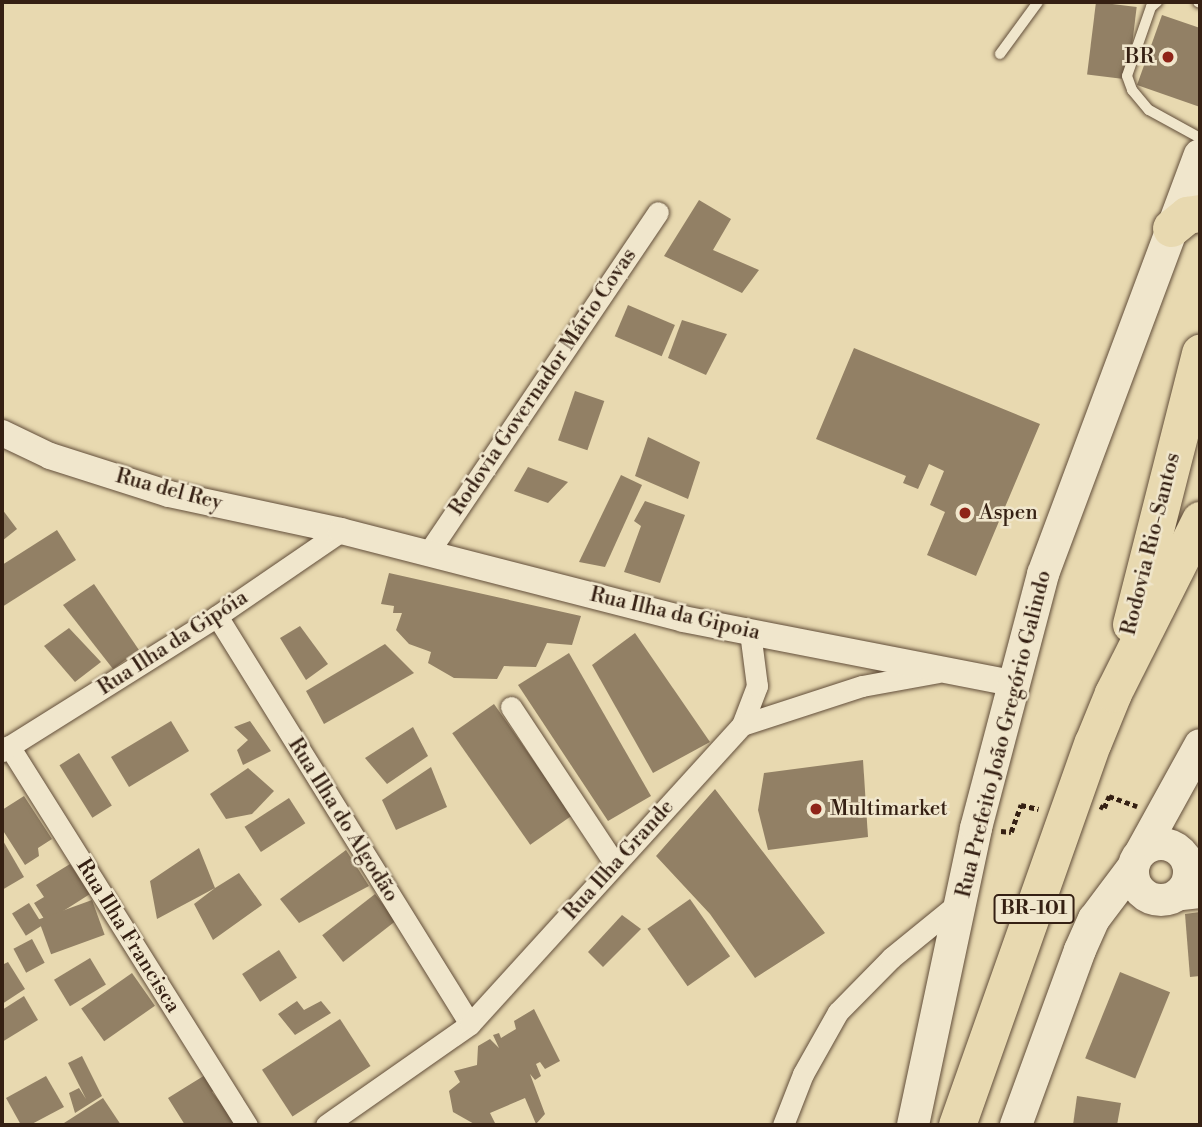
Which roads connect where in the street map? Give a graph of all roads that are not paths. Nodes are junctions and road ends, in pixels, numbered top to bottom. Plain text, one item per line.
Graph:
1 (1038, 2) edge
2 (1157, 2) edge
3 (1000, 54) dead end
4 (1200, 138) edge
5 (1200, 155) edge
6 (658, 212) dead end
7 (1186, 220) edge
8 (1200, 354) edge
9 (2, 433) edge
10 (1200, 520) edge
11 (341, 531) junction
12 (428, 553) junction
13 (217, 616) junction
14 (750, 632) junction
15 (950, 670) junction
16 (1012, 683) junction
17 (1113, 693) junction
18 (511, 707) dead end
19 (742, 725) junction
20 (1200, 745) edge
21 (5, 748) edge
22 (1200, 756) edge
23 (1188, 859) edge
24 (1137, 860) junction
25 (615, 864) junction
26 (1178, 898) edge
27 (961, 901) junction
28 (1080, 950) junction
29 (470, 1024) junction
30 (247, 1125) edge
31 (326, 1125) edge
32 (783, 1125) edge
33 (912, 1125) edge
34 (957, 1125) edge
35 (1016, 1125) edge

1 - 3 lane
2 - 4 lane
5 - 7 main road, Rua Prefeito João Gregório Galindo
6 - 12 street, Rodovia Governador Mário Covas
7 - 16 main road, Rua Prefeito João Gregório Galindo
8 - 17 highway, Rodovia Rio-Santos / BR-101
9 - 11 street, Rua del Rey
10 - 17 highway, Rodovia Rio-Santos / BR-101
11 - 12 street, Rua Ilha da Gipoia
11 - 13 street, Rua Ilha da Gipóia
12 - 14 street, Rua Ilha da Gipoia
13 - 21 street, Rua Ilha da Gipóia
13 - 29 street, Rua Ilha do Algodão
14 - 15 street, Rua Ilha da Gipoia
14 - 19 street
15 - 16 street, Rua Ilha da Gipoia
15 - 19 street, Rua Ilha Grande
16 - 27 main road, Rua Prefeito João Gregório Galindo
17 - 34 highway, Rodovia Rio-Santos / BR-101
18 - 25 street
19 - 25 street, Rua Ilha Grande
20 - 24 main road
21 - 30 street, Rua Ilha Francisca
22 - 23 main road
23 - 24 main road
23 - 26 main road
24 - 26 main road
24 - 28 main road
25 - 29 street, Rua Ilha Grande
26 - 28 main road
27 - 32 street
27 - 33 main road, Rua Prefeito João Gregório Galindo
28 - 35 main road
29 - 31 street, Rua Ilha Grande

